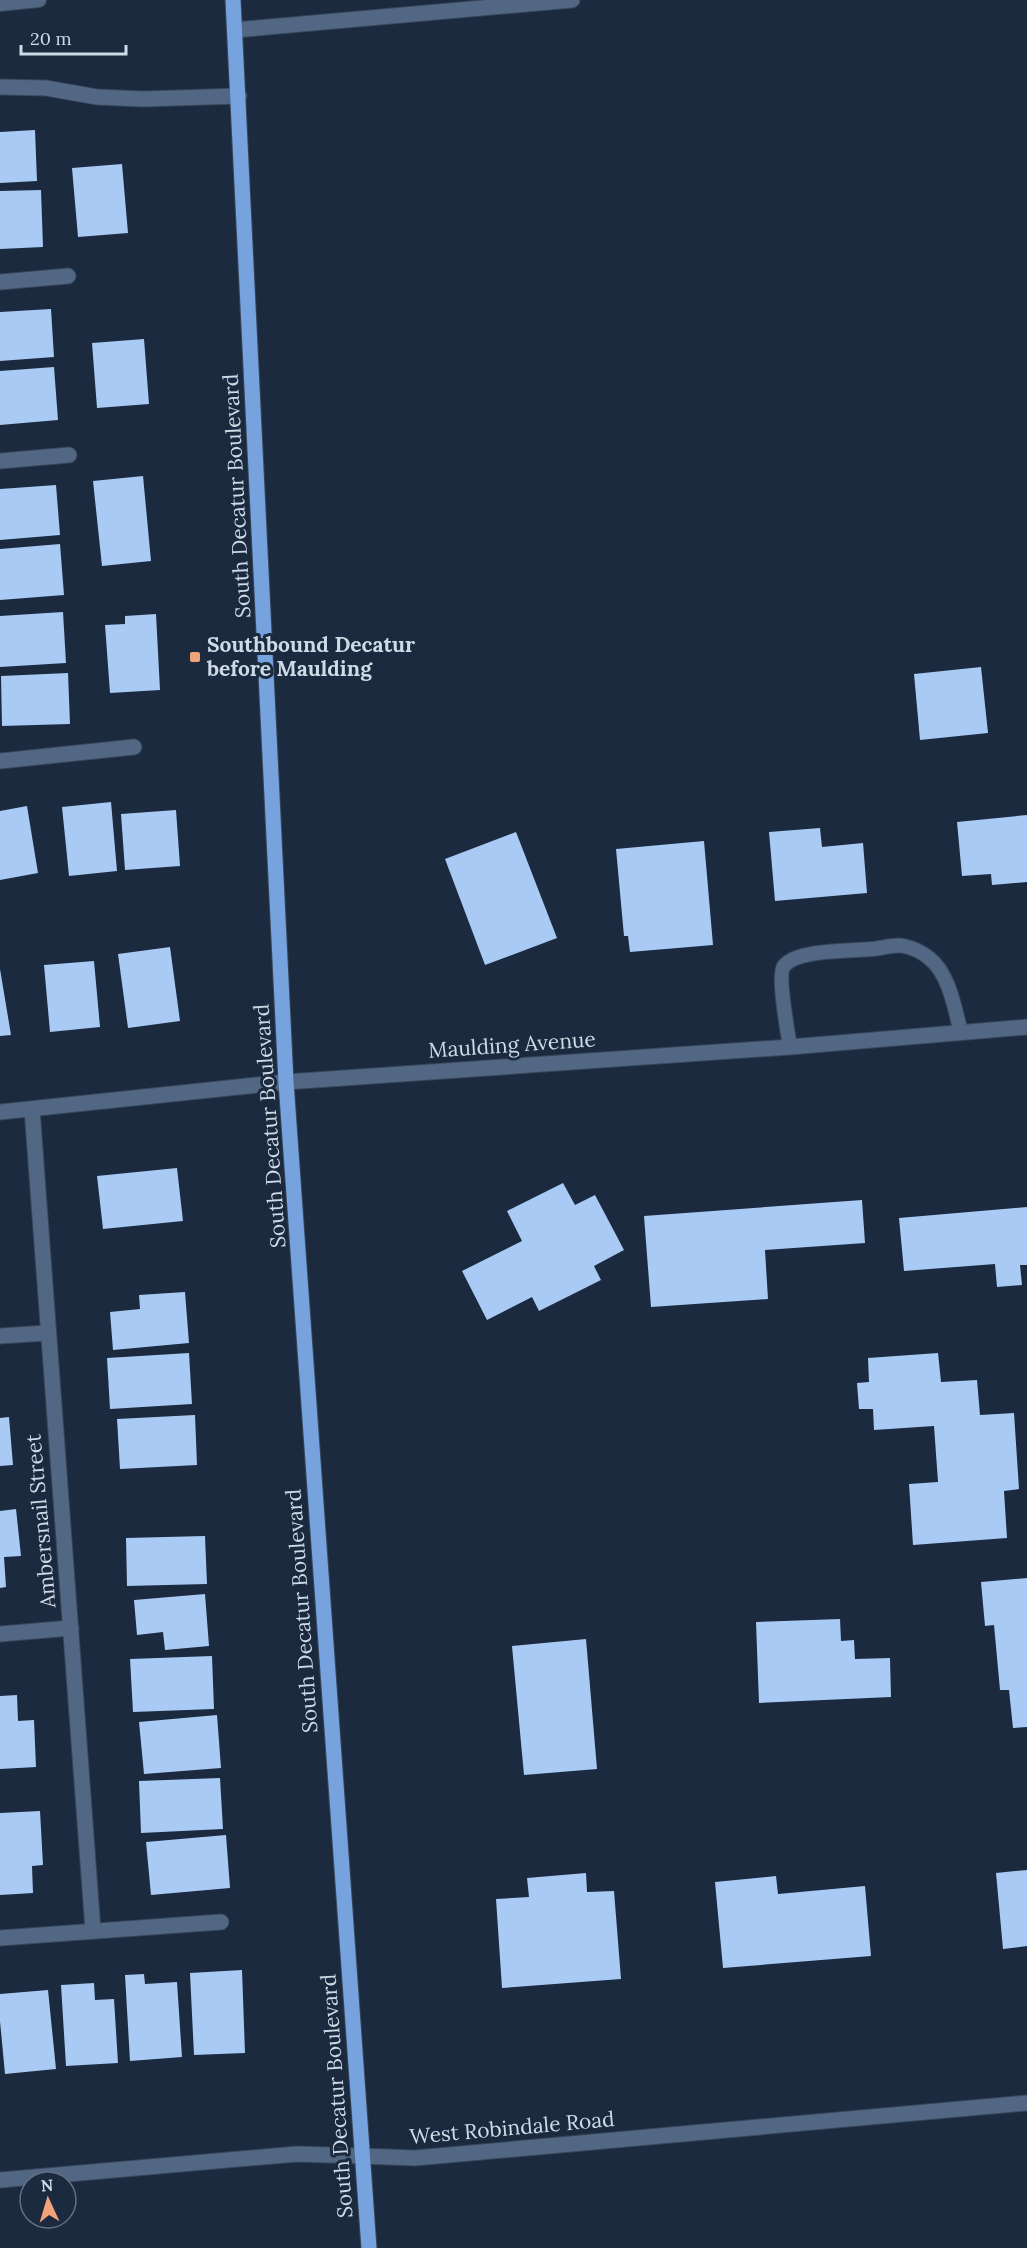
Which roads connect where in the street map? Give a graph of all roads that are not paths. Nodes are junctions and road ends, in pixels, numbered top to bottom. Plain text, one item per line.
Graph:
1 (39, 0) edge
2 (233, 0) edge
3 (572, 0) edge
4 (0, 4) edge
5 (235, 30) junction
6 (0, 87) edge
7 (239, 96) junction
8 (68, 276) dead end
9 (0, 282) edge
10 (69, 455) dead end
11 (0, 461) edge
12 (134, 747) dead end
13 (0, 761) edge
14 (1027, 1027) edge
15 (961, 1033) junction
16 (790, 1047) junction
17 (286, 1082) junction
18 (32, 1109) junction
19 (0, 1112) edge
20 (47, 1333) junction
21 (0, 1336) edge
22 (71, 1628) junction
23 (0, 1634) edge
24 (221, 1922) dead end
25 (93, 1930) junction
26 (0, 1938) edge
27 (1027, 2103) edge
28 (362, 2156) junction
29 (0, 2180) edge
30 (369, 2248) edge

1 - 4 lane
2 - 5 main road, South Decatur Boulevard
3 - 5 street
5 - 7 main road, South Decatur Boulevard
6 - 7 street
7 - 17 main road, South Decatur Boulevard
8 - 9 street
10 - 11 street
12 - 13 street
14 - 15 street, Maulding Avenue
15 - 16 street, Maulding Avenue
15 - 16 lane
16 - 17 street, Maulding Avenue
17 - 18 street, Maulding Avenue
17 - 28 main road, South Decatur Boulevard
18 - 19 street, Maulding Avenue
18 - 20 street, Ambersnail Street
20 - 21 street
20 - 22 street, Ambersnail Street
22 - 23 street
22 - 25 street, Ambersnail Street
24 - 25 street
25 - 26 street
27 - 28 street, West Robindale Road
28 - 29 street, West Robindale Road
28 - 30 main road, South Decatur Boulevard

